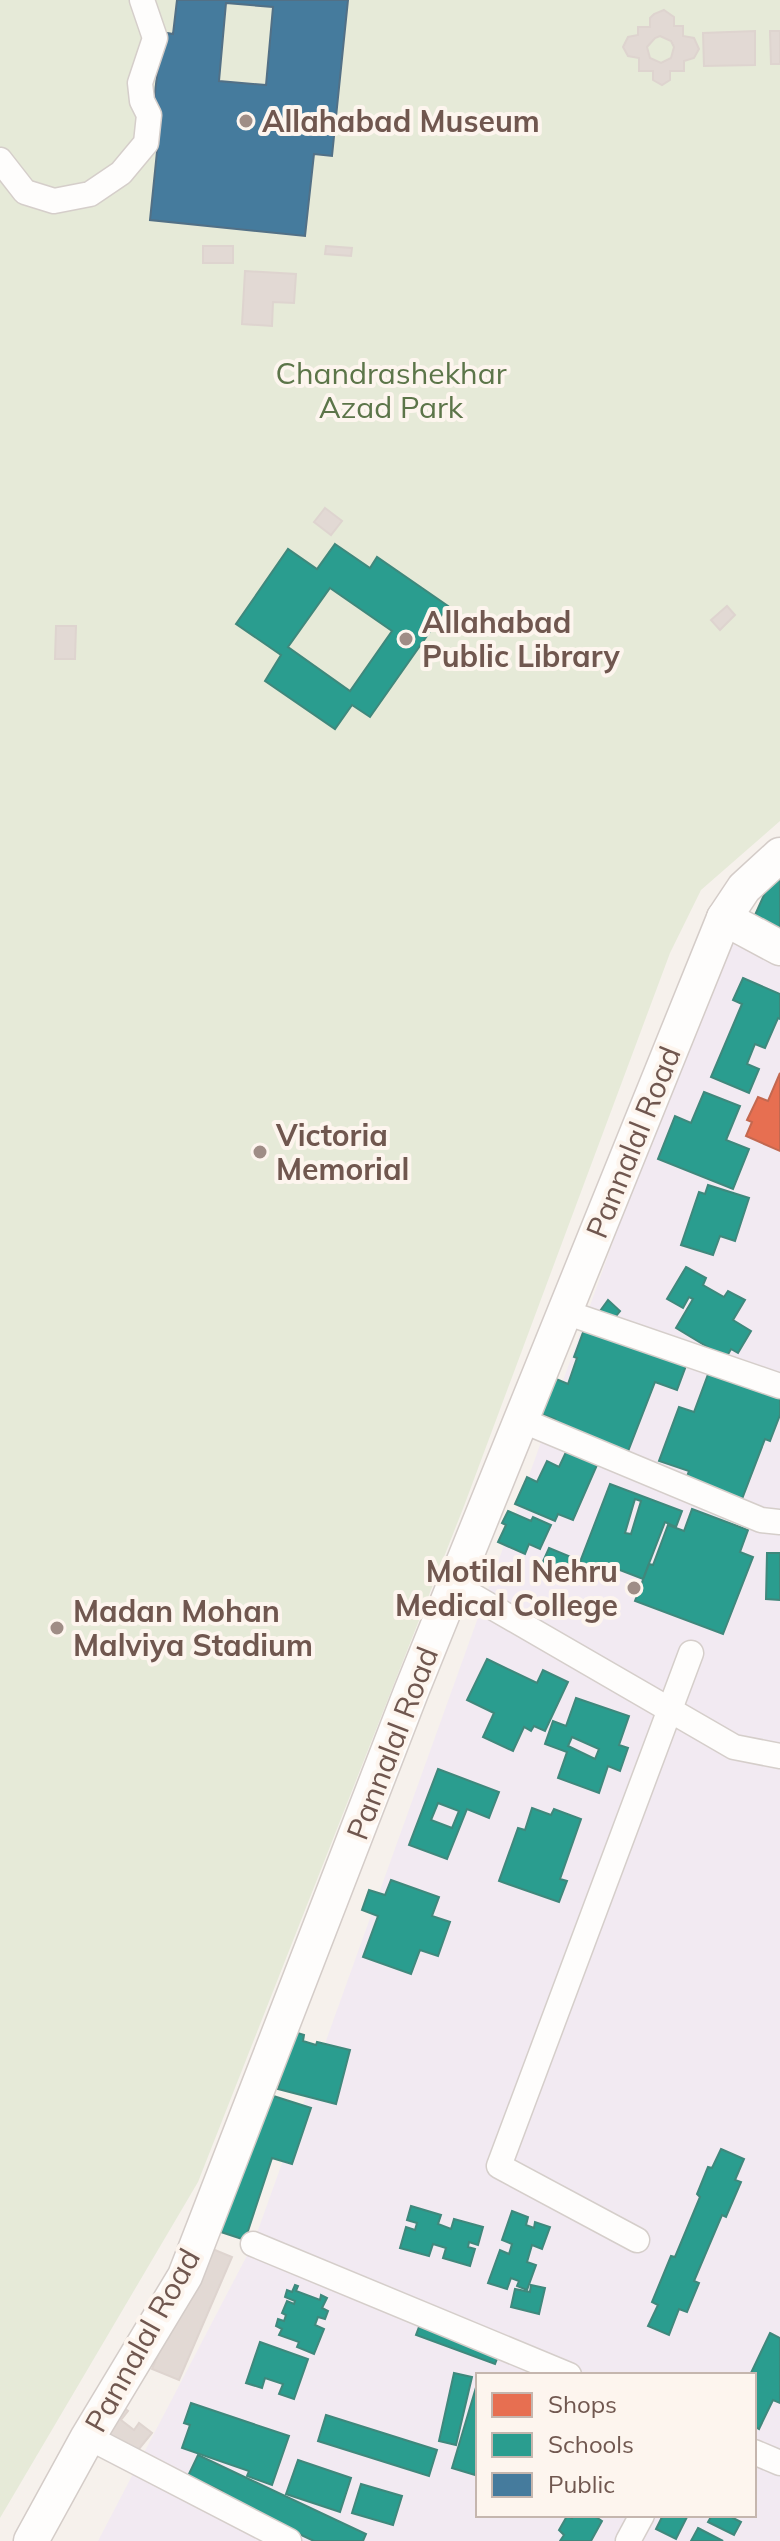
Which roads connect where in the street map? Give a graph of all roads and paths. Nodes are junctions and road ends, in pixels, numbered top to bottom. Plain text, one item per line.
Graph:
1 (142, 0) edge
2 (0, 160) edge
3 (780, 855) edge
4 (724, 918) junction
5 (780, 948) edge
6 (565, 1312) junction
7 (780, 1386) edge
8 (521, 1420) junction
9 (780, 1522) edge
10 (454, 1585) junction
11 (691, 1653) dead end
12 (670, 1710) junction
13 (780, 1756) edge
14 (637, 2240) dead end
15 (253, 2244) dead end
16 (564, 2373) edge
17 (88, 2437) junction
18 (756, 2453) edge
19 (780, 2463) edge
20 (641, 2517) edge
21 (31, 2541) edge
22 (289, 2541) edge
23 (628, 2541) edge

1 - 2 street
3 - 4 street, Pannalal Road
4 - 5 street
4 - 6 street, Pannalal Road
6 - 7 street
6 - 8 street, Pannalal Road
8 - 9 street
8 - 10 street, Pannalal Road
10 - 12 street
10 - 17 street, Pannalal Road
11 - 12 street
12 - 13 street
12 - 14 street
15 - 16 street
17 - 21 street, Pannalal Road
17 - 22 street
18 - 19 street
20 - 23 street

